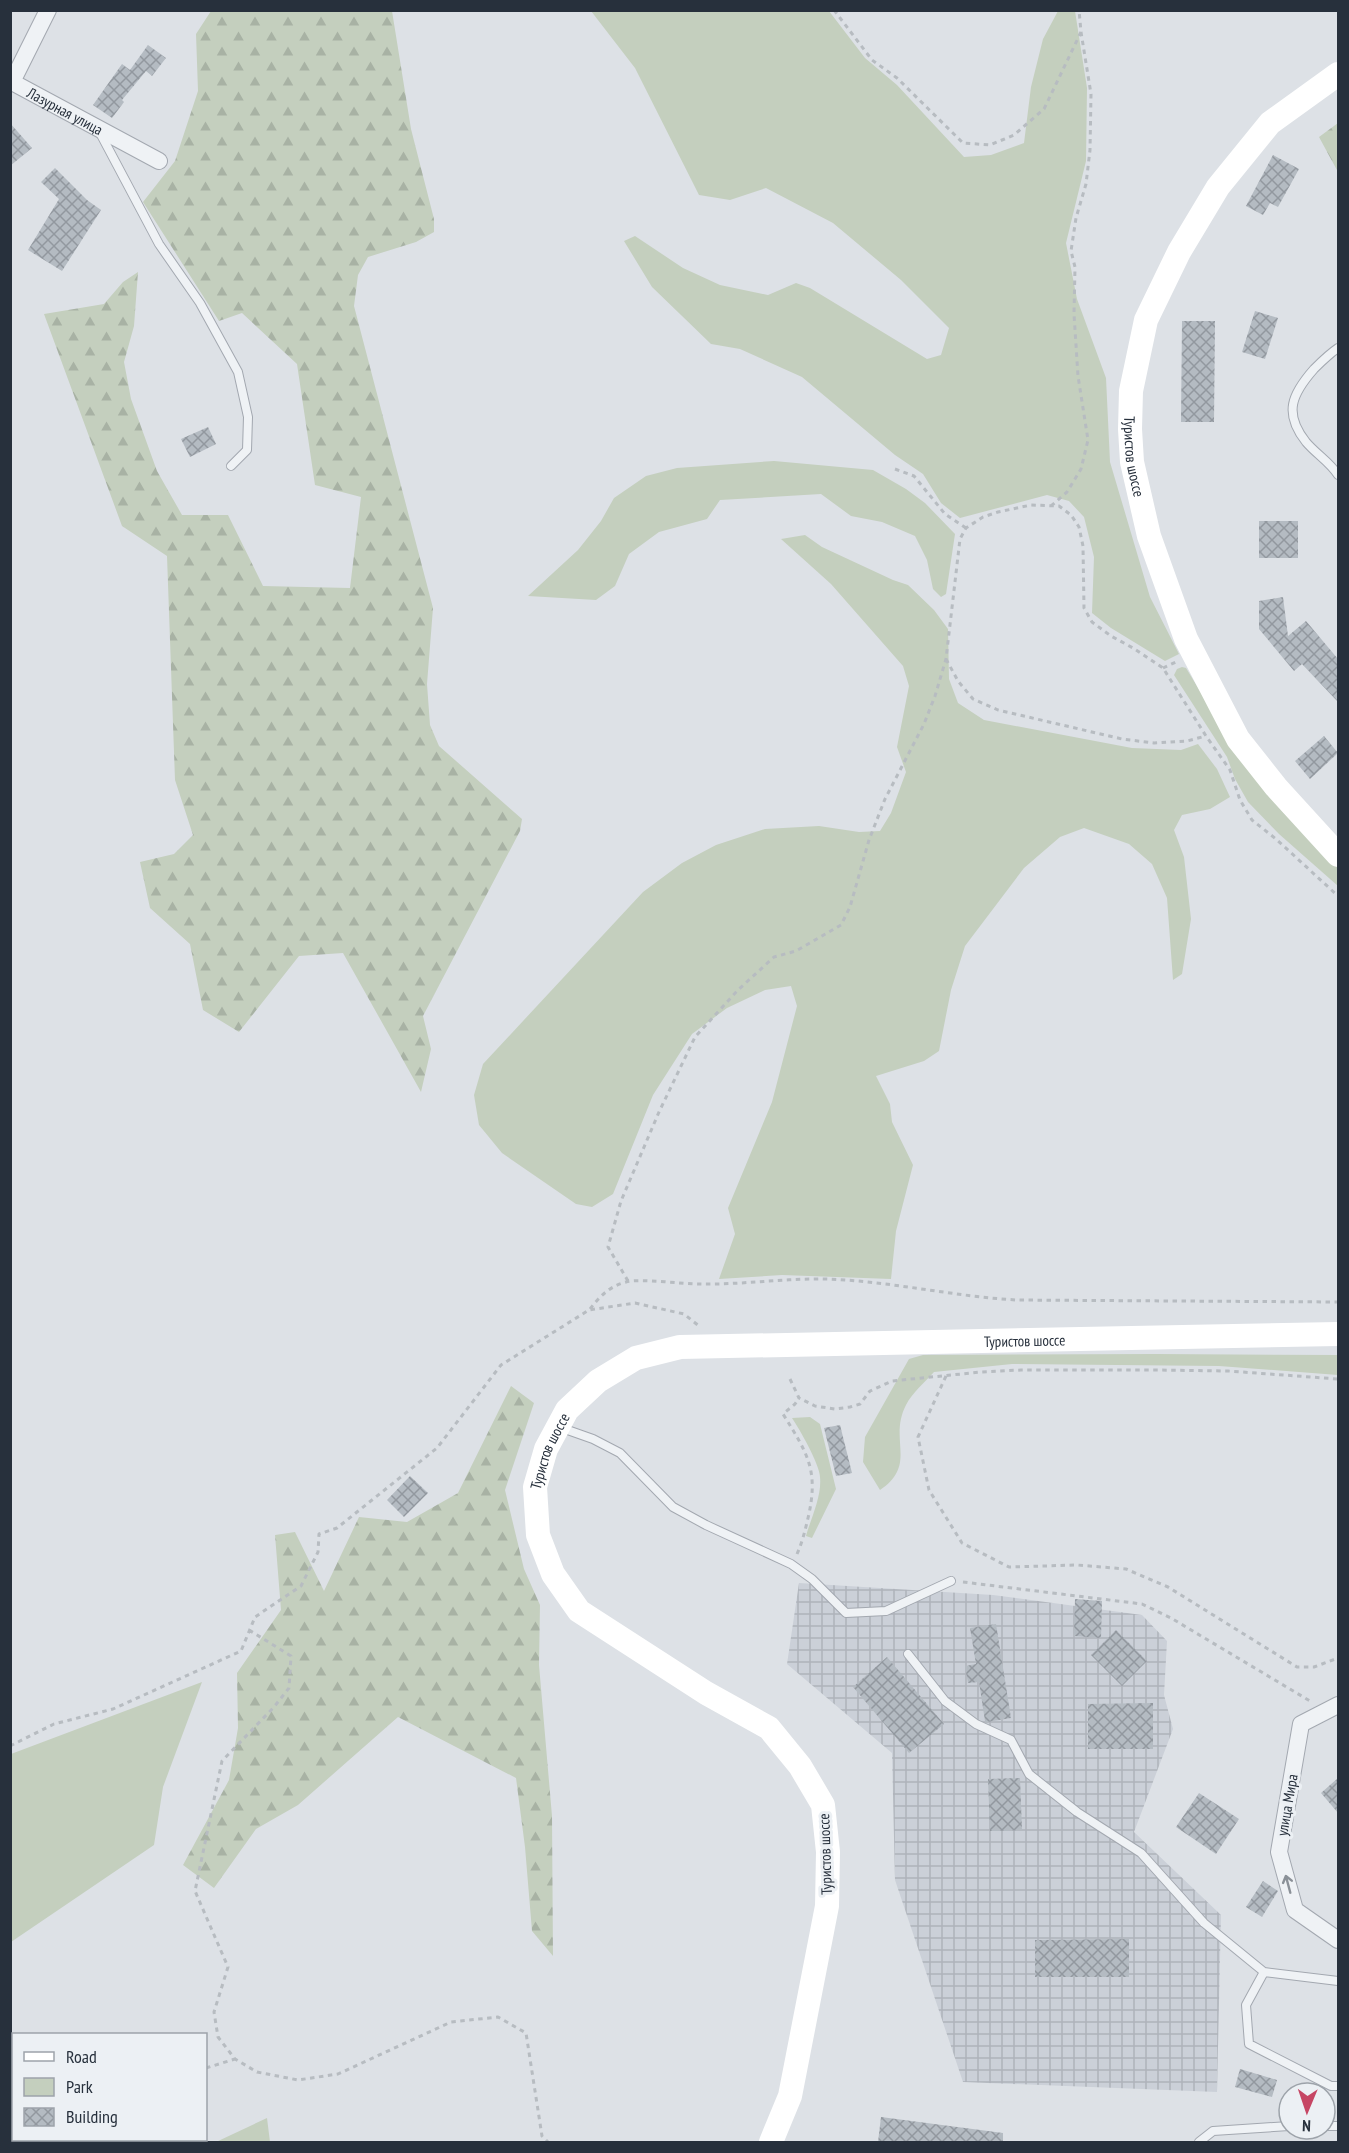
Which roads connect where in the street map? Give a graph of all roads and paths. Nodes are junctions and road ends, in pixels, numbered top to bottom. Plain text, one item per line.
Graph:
1 (48, 10) edge
2 (834, 10) edge
3 (1079, 10) edge
4 (1081, 32) junction
5 (1338, 74) edge
6 (11, 83) edge
7 (96, 127) junction
8 (159, 161) dead end
9 (1338, 348) edge
10 (231, 465) dead end
11 (895, 469) dead end
12 (1338, 475) edge
13 (1051, 506) junction
14 (966, 528) junction
15 (946, 659) junction
16 (1206, 736) junction
17 (1338, 855) edge
18 (1338, 896) edge
19 (628, 1281) junction
20 (1338, 1302) edge
21 (589, 1310) junction
22 (1338, 1334) edge
23 (724, 1346) junction
24 (946, 1376) junction
25 (790, 1379) dead end
26 (1338, 1379) edge
27 (799, 1398) junction
28 (558, 1426) junction
29 (802, 1544) dead end
30 (951, 1581) joint
31 (249, 1630) junction
32 (908, 1654) dead end
33 (1338, 1658) edge
34 (1333, 1708) edge
35 (10, 1746) edge
36 (1338, 1940) edge
37 (1264, 1972) junction
38 (1338, 1981) edge
39 (235, 2059) junction
40 (207, 2068) edge
41 (1338, 2086) edge
42 (1277, 2127) edge
43 (548, 2142) edge
44 (771, 2142) edge
45 (1199, 2142) edge

1 - 6 street, Лазурная улица
2 - 4 path
3 - 4 path
4 - 13 path
5 - 17 main road, Туристов шоссе
6 - 7 street, Лазурная улица
7 - 8 street, Лазурная улица
7 - 10 lane
9 - 12 lane
11 - 14 path
13 - 14 path
13 - 16 path
14 - 15 path
15 - 16 path
15 - 19 path
16 - 18 path
19 - 20 path
19 - 21 path
21 - 23 path
21 - 31 path
22 - 23 main road, Туристов шоссе
23 - 28 main road, Туристов шоссе
24 - 26 path
24 - 27 path
24 - 33 path
25 - 27 path
27 - 29 path
28 - 30 lane
28 - 44 main road, Туристов шоссе
30 - 34 path
31 - 35 path
31 - 39 path
32 - 37 lane
36 -> 34 street, улица Мира
37 - 38 lane
37 - 41 lane
39 - 40 path
39 - 43 path
42 - 45 lane

